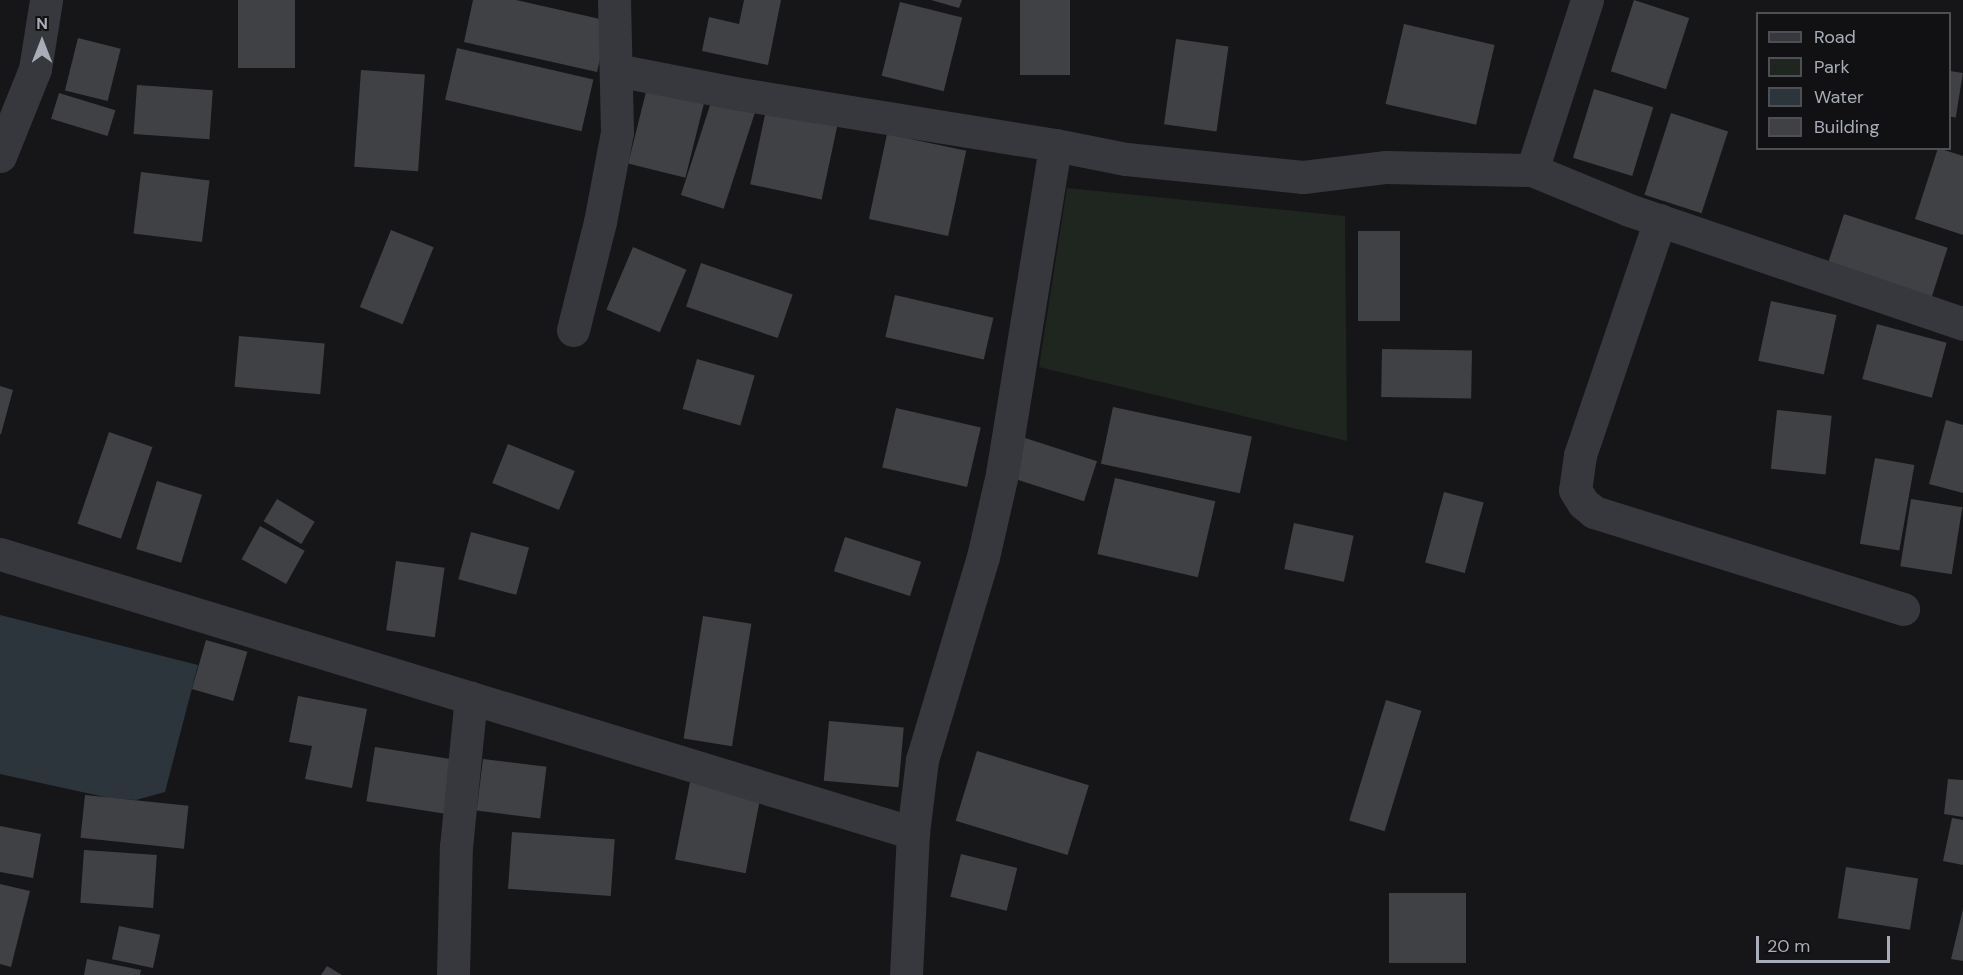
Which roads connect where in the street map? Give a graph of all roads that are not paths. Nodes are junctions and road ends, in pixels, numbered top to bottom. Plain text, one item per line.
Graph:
1 (46, 0) edge
2 (614, 0) edge
3 (1587, 0) edge
4 (616, 70) junction
5 (1055, 145) junction
6 (0, 156) edge
7 (1532, 170) junction
8 (1659, 220) junction
9 (1963, 324) edge
10 (573, 330) dead end
11 (0, 554) edge
12 (1903, 609) dead end
13 (471, 698) junction
14 (913, 833) junction
15 (453, 975) edge
16 (906, 975) edge

1 - 6 street
2 - 4 street
3 - 7 street
4 - 5 street
4 - 10 street
5 - 7 street
5 - 14 street
7 - 8 street
8 - 9 street
8 - 12 street
11 - 13 street
13 - 14 street
13 - 15 street
14 - 16 street

